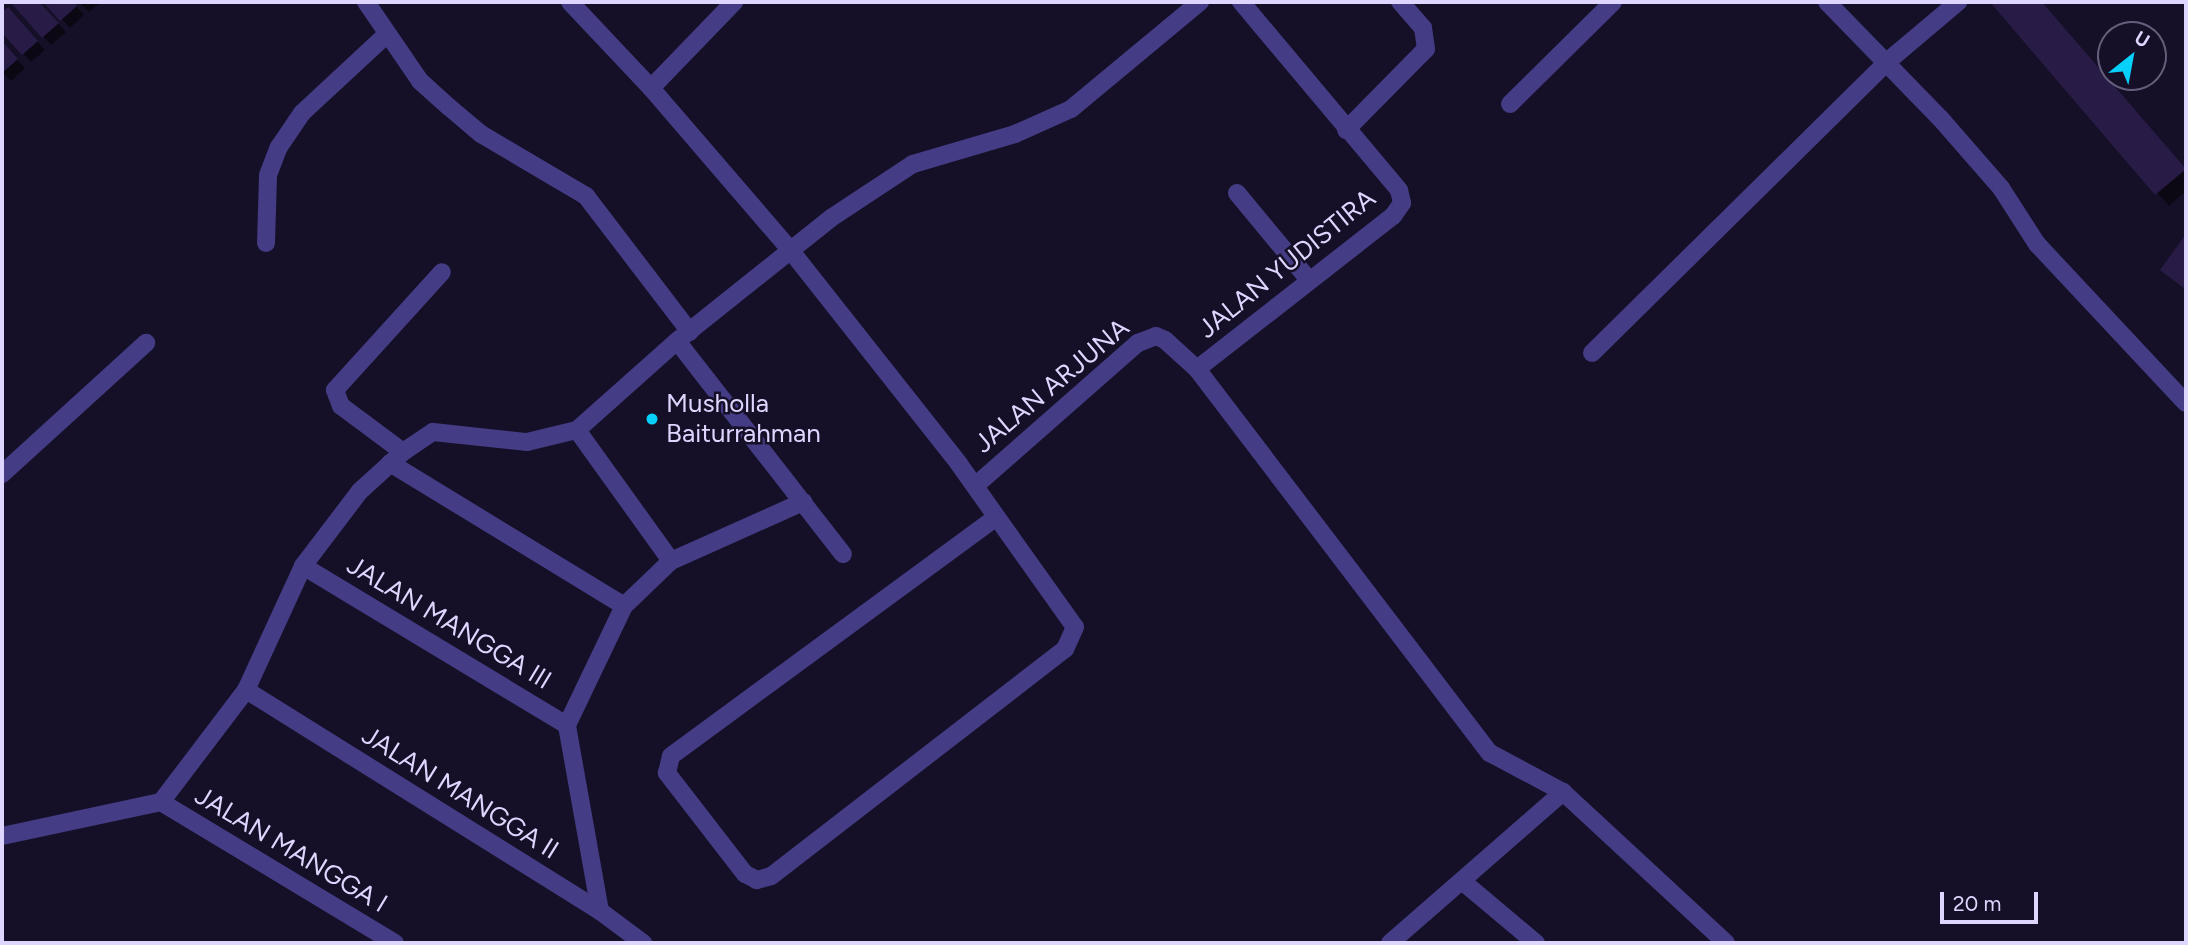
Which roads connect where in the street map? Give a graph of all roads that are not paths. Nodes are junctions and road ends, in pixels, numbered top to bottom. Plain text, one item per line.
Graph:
1 (366, 2) edge
2 (570, 2) edge
3 (734, 2) edge
4 (1200, 2) edge
5 (1241, 2) edge
6 (1401, 2) edge
7 (1613, 2) edge
8 (1826, 2) edge
9 (1958, 2) edge
10 (387, 34) junction
11 (1888, 61) junction
12 (651, 88) junction
13 (1510, 104) dead end
14 (1346, 130) junction
15 (1237, 193) dead end
16 (266, 243) dead end
17 (790, 251) junction
18 (442, 272) dead end
19 (1310, 280) junction
20 (683, 337) junction
21 (146, 343) dead end
22 (1592, 353) dead end
23 (1197, 369) junction
24 (2186, 402) edge
25 (577, 430) junction
26 (397, 458) junction
27 (2, 474) edge
28 (975, 486) junction
29 (803, 502) junction
30 (996, 517) junction
31 (843, 554) dead end
32 (671, 561) junction
33 (303, 566) junction
34 (624, 606) junction
35 (246, 690) junction
36 (567, 725) junction
37 (1563, 792) junction
38 (161, 802) junction
39 (2, 836) edge
40 (1462, 881) junction
41 (600, 911) junction
42 (395, 943) edge
43 (643, 943) edge
44 (1390, 943) edge
45 (1536, 943) edge
46 (1726, 943) edge

1 - 10 street
2 - 12 street
3 - 12 street
4 - 17 street
5 - 14 street, JALAN YUDISTIRA
6 - 14 street
7 - 13 street
8 - 11 street
9 - 11 street
10 - 16 street
10 - 20 street
11 - 22 street
11 - 24 street
12 - 17 street
14 - 19 street, JALAN YUDISTIRA
15 - 19 street
17 - 20 street
17 - 28 street
18 - 26 street
19 - 23 street, JALAN YUDISTIRA
20 - 25 street
20 - 29 street
21 - 27 street
23 - 28 street, JALAN ARJUNA
23 - 37 street
25 - 26 street
25 - 32 street
26 - 33 street
26 - 34 street
28 - 30 street
29 - 31 street
29 - 32 street
30 - 30 street
32 - 34 street
33 - 35 street
33 - 36 street, JALAN MANGGA III
34 - 36 street
35 - 38 street
35 - 41 street, JALAN MANGGA II
36 - 41 street
37 - 40 street
37 - 46 street
38 - 39 street
38 - 42 street, JALAN MANGGA I
40 - 44 street
40 - 45 street
41 - 43 street, JALAN MANGGA II

